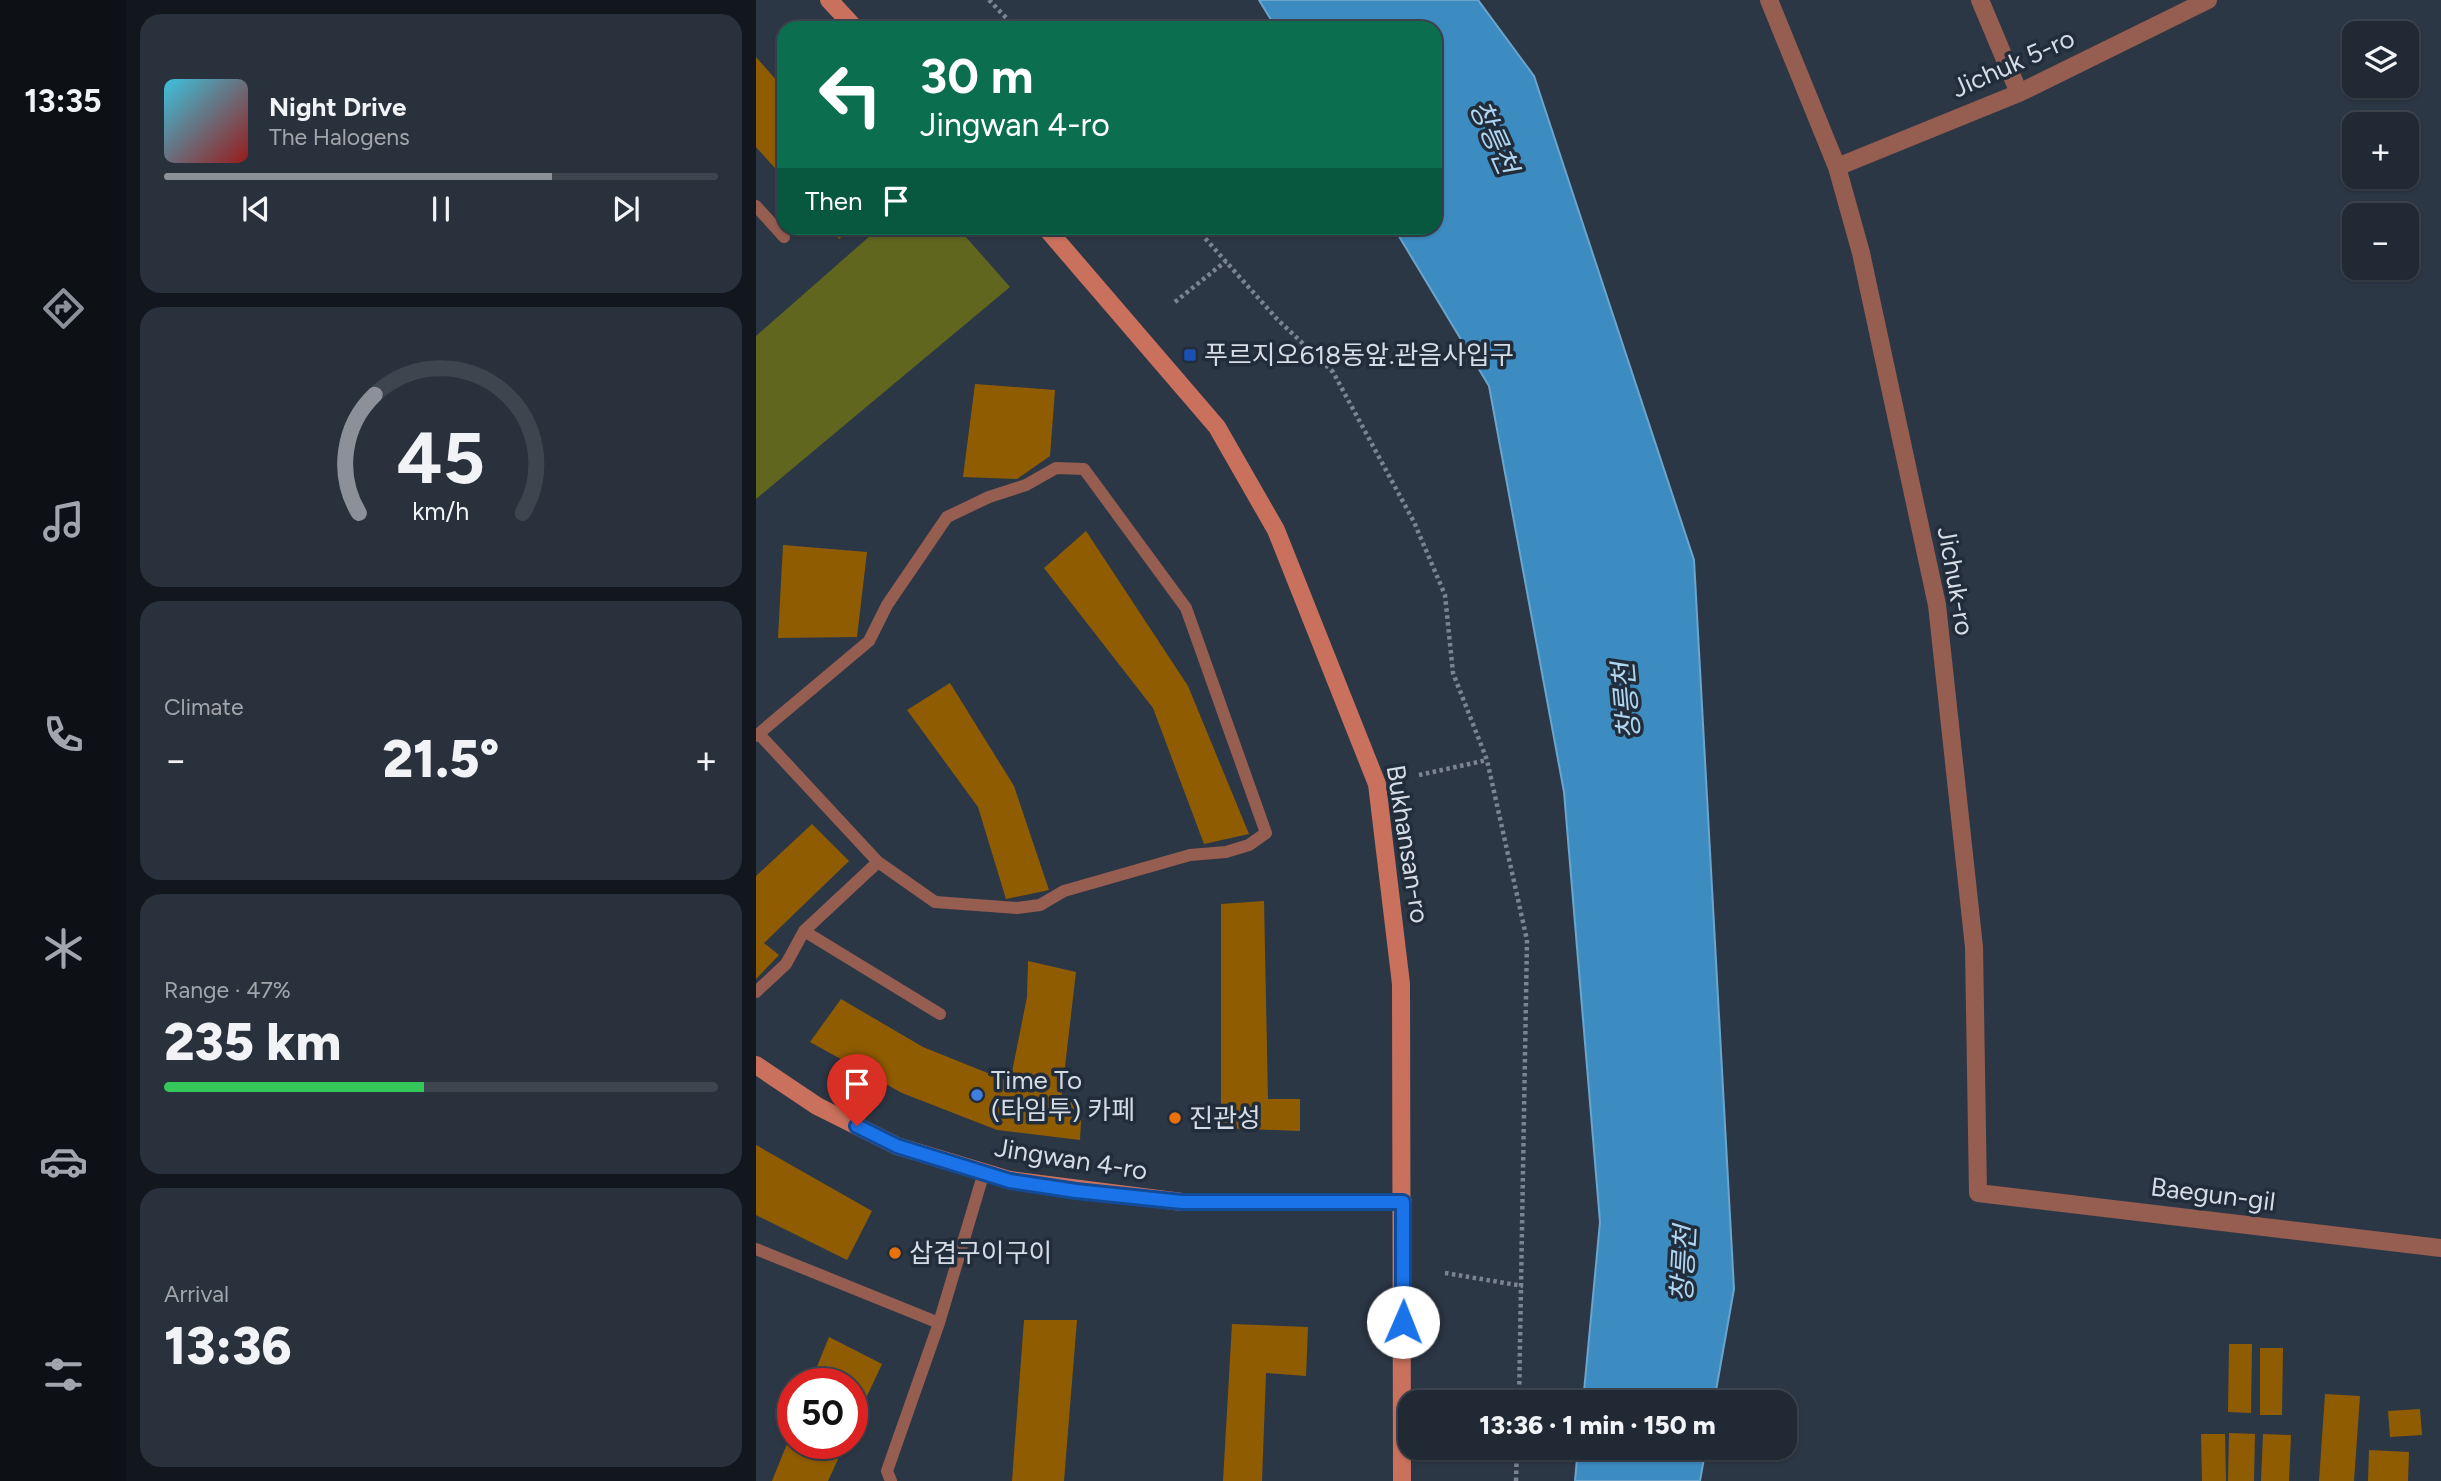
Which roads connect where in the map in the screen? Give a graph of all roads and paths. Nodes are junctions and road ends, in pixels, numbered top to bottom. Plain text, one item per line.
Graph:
1 (829, 0) edge
2 (989, 0) edge
3 (1769, 0) edge
4 (1980, 0) edge
5 (2208, 0) edge
6 (848, 21) edge
7 (1009, 21) edge
8 (2019, 93) junction
9 (1837, 167) junction
10 (756, 206) edge
11 (777, 229) edge
12 (1052, 235) edge
13 (1202, 235) edge
14 (1226, 261) junction
15 (1175, 302) dead end
16 (757, 735) edge
17 (1487, 760) junction
18 (1419, 775) dead end
19 (878, 862) junction
20 (804, 931) junction
21 (756, 992) edge
22 (940, 1014) dead end
23 (756, 1065) edge
24 (984, 1172) junction
25 (1978, 1193) joint
26 (1403, 1202) junction
27 (2441, 1248) edge
28 (756, 1249) edge
29 (1445, 1273) dead end
30 (1523, 1286) junction
31 (939, 1323) junction
32 (1519, 1390) edge
33 (1517, 1460) edge
34 (891, 1481) edge
35 (1402, 1481) edge
36 (1516, 1481) edge

1 - 6 main road
2 - 7 path
3 - 9 street, Jichuk-ro
4 - 8 street
5 - 8 street, Jichuk 5-ro
8 - 9 street, Jichuk 5-ro
9 - 25 street, Jichuk-ro
10 - 11 lane
12 - 26 main road, Bukhansan-ro
13 - 14 path
14 - 15 path
14 - 17 path
16 - 19 lane
16 - 19 lane
17 - 18 path
17 - 30 path
19 - 20 lane
20 - 21 lane
20 - 22 lane
23 - 24 main road, Jingwan 4-ro
24 - 26 main road, Jingwan 4-ro
24 - 31 lane
25 - 27 street, Baegun-gil
26 - 35 main road, Bukhansan-ro
28 - 31 lane
29 - 30 path
30 - 32 path
31 - 34 lane
33 - 36 path

